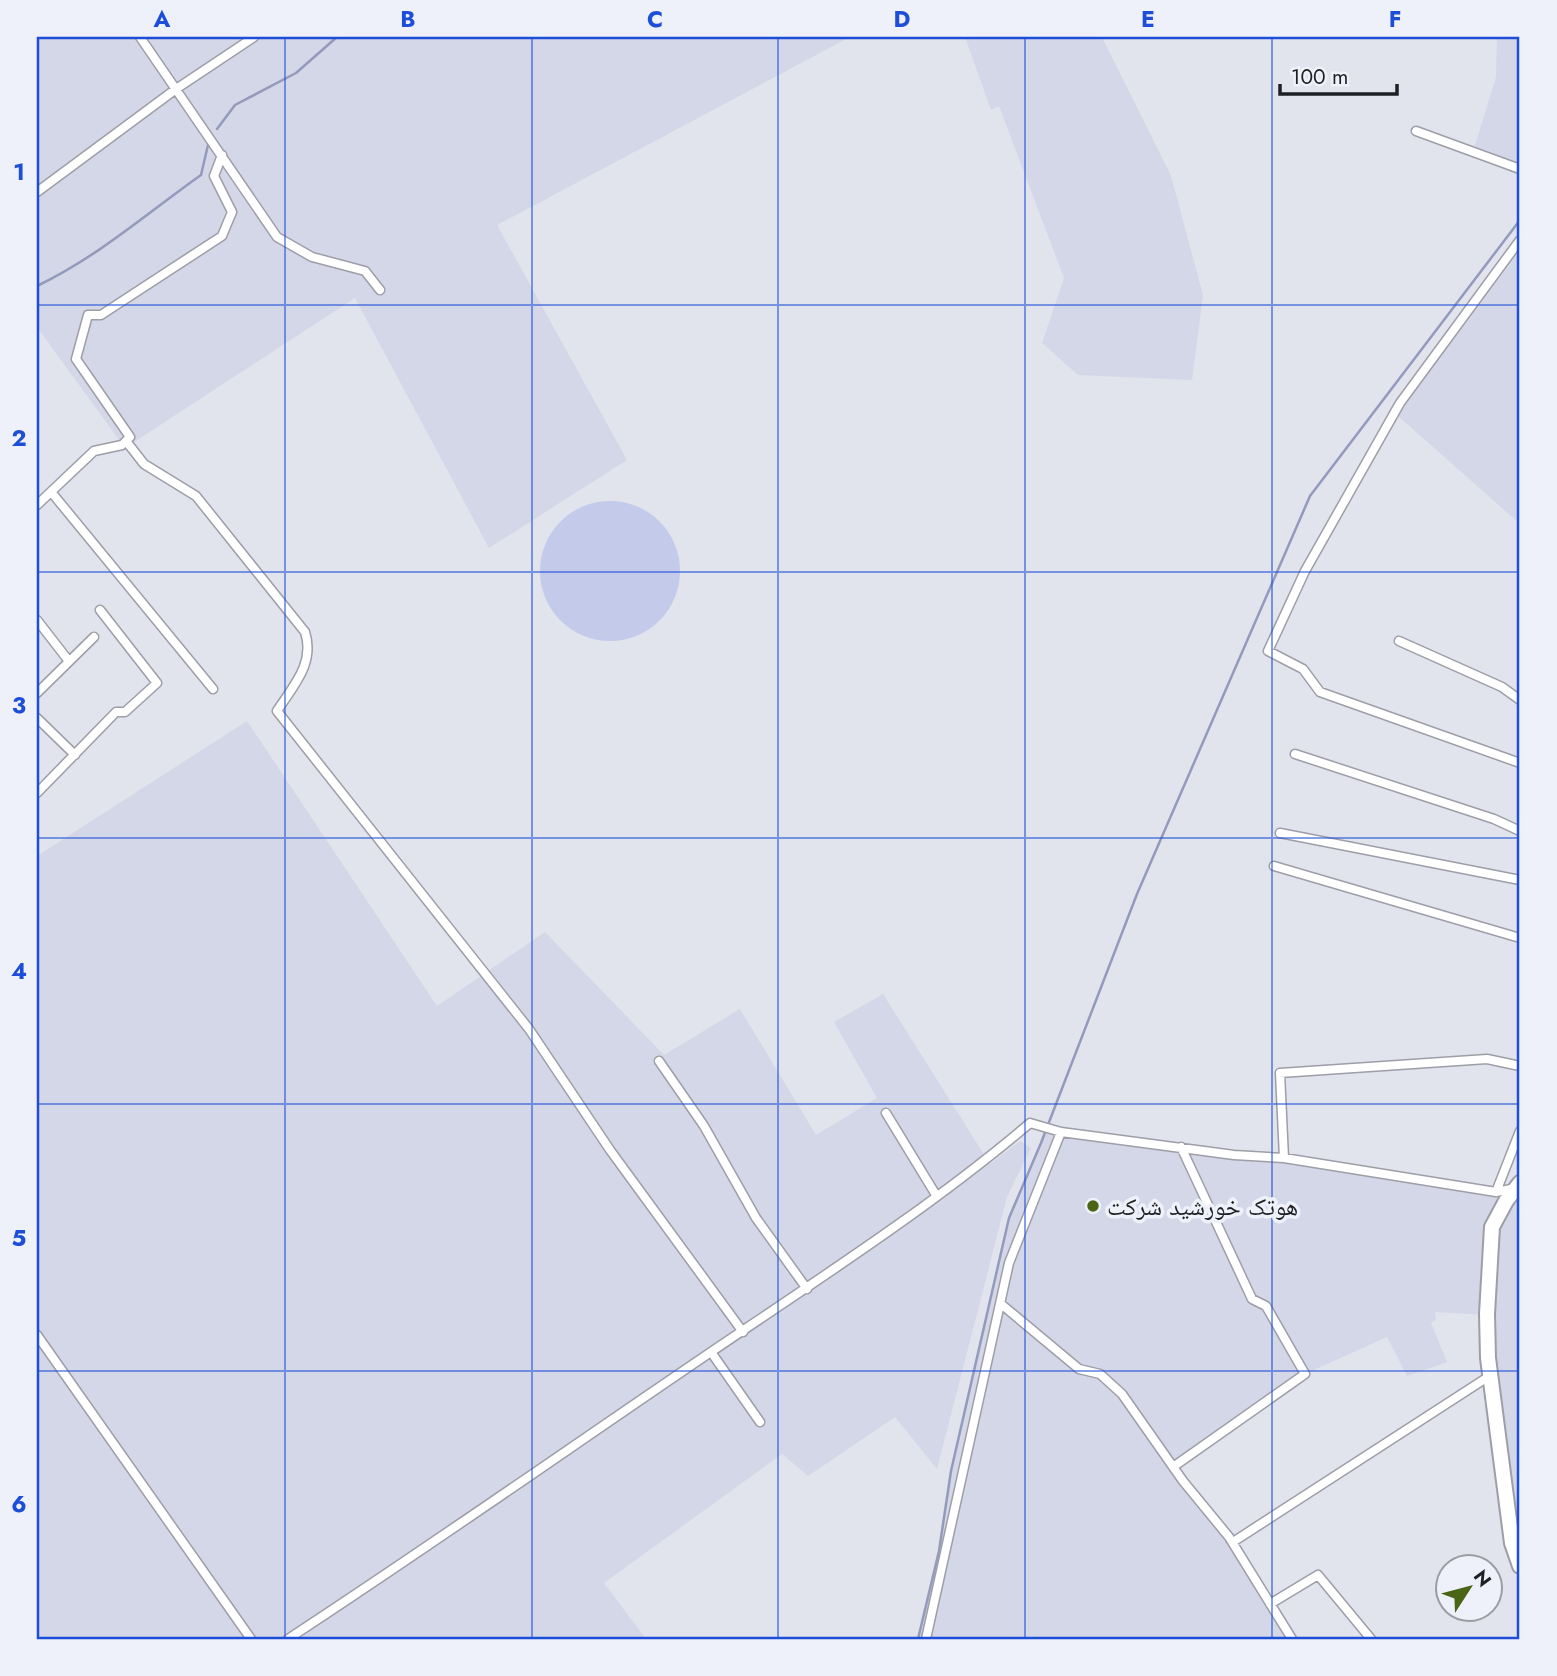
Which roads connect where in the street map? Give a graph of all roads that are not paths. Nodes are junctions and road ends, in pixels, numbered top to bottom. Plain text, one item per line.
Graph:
1 (140, 37) edge
2 (254, 37) edge
3 (176, 89) junction
4 (1416, 131) dead end
5 (222, 155) junction
6 (1520, 169) edge
7 (37, 192) edge
8 (1520, 240) edge
9 (380, 289) dead end
10 (126, 441) junction
11 (52, 493) junction
12 (37, 505) edge
13 (100, 610) dead end
14 (37, 620) edge
15 (94, 637) dead end
16 (1399, 641) dead end
17 (68, 660) junction
18 (214, 689) dead end
19 (37, 692) edge
20 (1520, 699) edge
21 (37, 718) edge
22 (1295, 754) dead end
23 (75, 755) junction
24 (1520, 763) edge
25 (37, 793) edge
26 (1520, 831) edge
27 (1280, 833) dead end
28 (1274, 866) dead end
29 (1520, 880) edge
30 (1520, 938) edge
31 (659, 1061) dead end
32 (1520, 1066) edge
33 (886, 1113) dead end
34 (1520, 1131) edge
35 (1061, 1132) junction
36 (1181, 1147) junction
37 (1284, 1158) junction
38 (1518, 1186) edge
39 (1496, 1192) junction
40 (936, 1195) junction
41 (807, 1289) junction
42 (1001, 1304) junction
43 (743, 1332) junction
44 (37, 1335) edge
45 (711, 1352) junction
46 (1490, 1375) junction
47 (760, 1422) dead end
48 (1173, 1467) junction
49 (1233, 1542) junction
50 (1520, 1566) edge
51 (1270, 1604) junction
52 (251, 1639) edge
53 (288, 1639) edge
54 (926, 1639) edge
55 (1292, 1639) edge
56 (1371, 1639) edge

1 - 3 street
2 - 3 street
3 - 5 street
3 - 7 street
4 - 6 street
5 - 9 street
5 - 10 street
8 - 24 street
10 - 11 street
10 - 43 street
11 - 12 street
11 - 18 street
13 - 23 street
14 - 17 street
15 - 17 street
16 - 20 street
17 - 19 street
21 - 23 street
22 - 26 street
23 - 25 street
27 - 29 street
28 - 30 street
31 - 41 street
32 - 37 street
33 - 40 street
34 - 39 street
35 - 36 street
35 - 40 street
35 - 42 street
36 - 37 street
36 - 48 street
37 - 39 street
38 - 39 street
38 - 46 highway
40 - 41 street
41 - 43 street
42 - 48 street
42 - 54 street
43 - 45 street
44 - 52 street
45 - 47 street
45 - 53 street
46 - 49 street
46 - 50 highway
48 - 49 street
49 - 51 street
51 - 55 street
51 - 56 street

